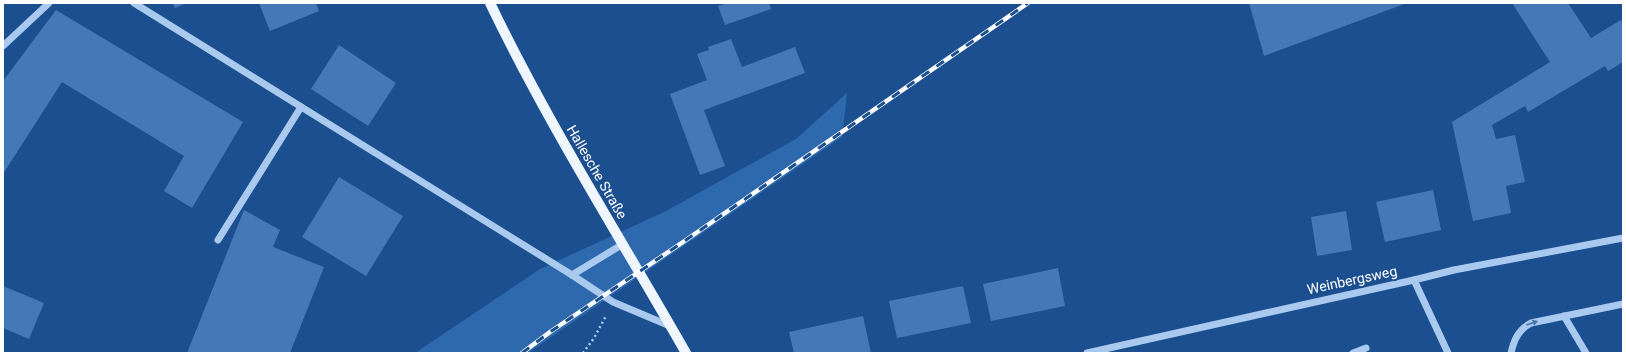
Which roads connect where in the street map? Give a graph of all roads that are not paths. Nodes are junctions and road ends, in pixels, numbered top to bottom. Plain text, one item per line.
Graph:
1 (49, 3) edge
2 (134, 3) edge
3 (490, 3) edge
4 (3, 46) edge
5 (301, 107) junction
6 (1623, 238) edge
7 (218, 240) dead end
8 (623, 244) junction
9 (572, 275) junction
10 (1414, 280) junction
11 (1623, 304) edge
12 (1564, 316) junction
13 (670, 326) junction
14 (1366, 348) dead end
15 (686, 353) edge
16 (1087, 353) edge
17 (1352, 353) edge
18 (1448, 353) edge
19 (1511, 353) edge
20 (1586, 353) edge

1 - 4 street
2 - 5 street
3 - 8 main road, Hallesche Straße
5 - 7 street
5 - 9 street
6 - 10 street, Weinbergsweg
8 - 9 street
8 - 13 main road, Hallesche Straße
9 - 13 street
10 - 16 street, Weinbergsweg
10 - 18 street
11 - 12 street
19 -> 12 street
12 - 20 street
13 - 15 main road, Hallesche Straße
14 - 17 street

